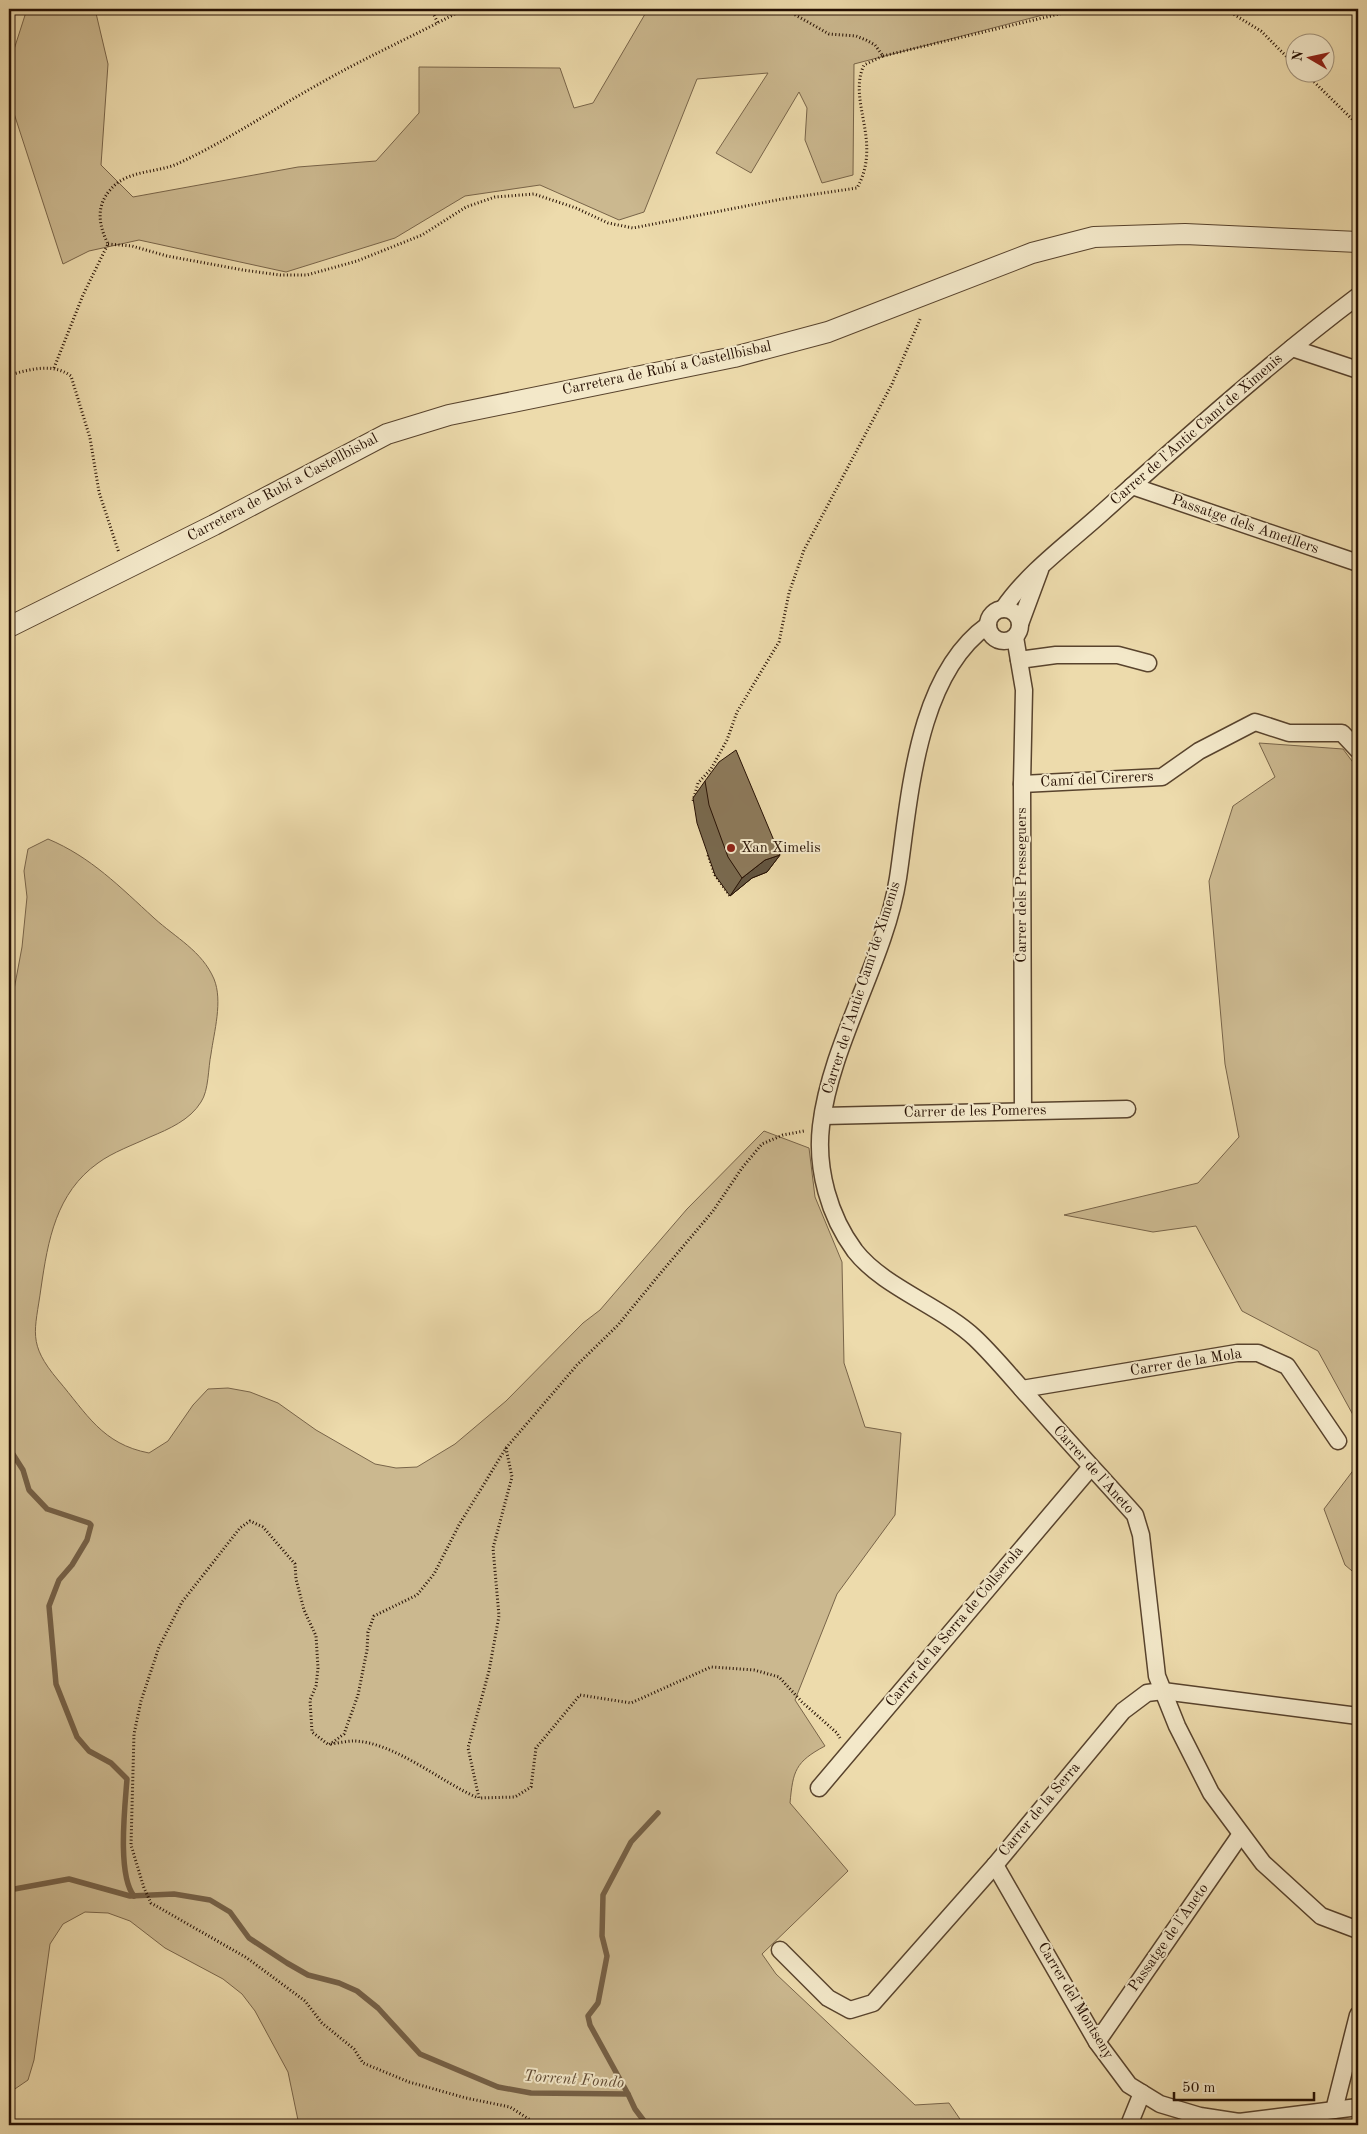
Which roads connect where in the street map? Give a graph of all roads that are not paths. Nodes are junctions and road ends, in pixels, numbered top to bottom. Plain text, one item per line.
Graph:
1 (1358, 242) edge
2 (1358, 296) edge
3 (1292, 348) junction
4 (1358, 370) edge
5 (1132, 486) junction
6 (1358, 563) edge
7 (1040, 569) junction
8 (1003, 609) junction
9 (988, 625) junction
10 (9, 627) edge
11 (1009, 635) junction
12 (955, 659) junction
13 (1019, 660) junction
14 (1148, 663) dead end
15 (1358, 750) edge
16 (1022, 784) junction
17 (1127, 1109) dead end
18 (1023, 1111) junction
19 (822, 1122) junction
20 (1022, 1390) junction
21 (1338, 1441) dead end
22 (1091, 1466) junction
23 (1163, 1691) junction
24 (1358, 1716) edge
25 (819, 1788) dead end
26 (1241, 1834) junction
27 (995, 1865) junction
28 (1358, 1930) edge
29 (780, 1950) dead end
30 (1358, 2015) edge
31 (1097, 2042) junction
32 (1142, 2093) junction
33 (1358, 2107) edge
34 (1334, 2110) junction
35 (1129, 2125) edge

1 - 10 street, Carretera de Rubí a Castellbisbal
2 - 3 street, Carrer de l'Antic Camí de Ximenis
3 - 4 street
3 - 5 street, Carrer de l'Antic Camí de Ximenis
5 - 6 street, Passatge dels Ametllers
5 - 7 street, Carrer de l'Antic Camí de Ximenis
7 - 8 street, Carrer de l'Antic Camí de Ximenis
7 - 11 street, Carrer de l'Antic Camí de Ximenis
8 - 9 street
8 - 11 street
9 - 11 street
9 - 12 street, Carrer de l'Antic Camí de Ximenis
11 - 12 street
11 - 13 street
12 - 19 street, Carrer de l'Antic Camí de Ximenis
13 - 14 street
13 - 16 street, Carrer dels Presseguers
15 - 16 street, Camí del Cirerers
16 - 18 street, Carrer dels Presseguers
17 - 18 street, Carrer de les Pomeres
18 - 19 street, Carrer de les Pomeres
19 - 20 street, Carrer de l'Aneto
20 - 21 street, Carrer de la Mola
20 - 22 street, Carrer de l'Aneto
22 - 23 street, Carrer de l'Aneto
22 - 25 street, Carrer de la Serra de Collserola
23 - 24 street, Carrer de la Serra
23 - 26 street, Carrer de l'Aneto
23 - 27 street, Carrer de la Serra
26 - 28 street, Carrer de l'Aneto
26 - 31 street, Passatge de l'Aneto
27 - 29 street, Carrer de la Serra
27 - 31 street, Carrer del Montseny
30 - 34 street
31 - 32 street, Carrer del Montseny
32 - 34 street, Carrer del Montseny
32 - 35 street
33 - 34 street, Carrer del Montseny

